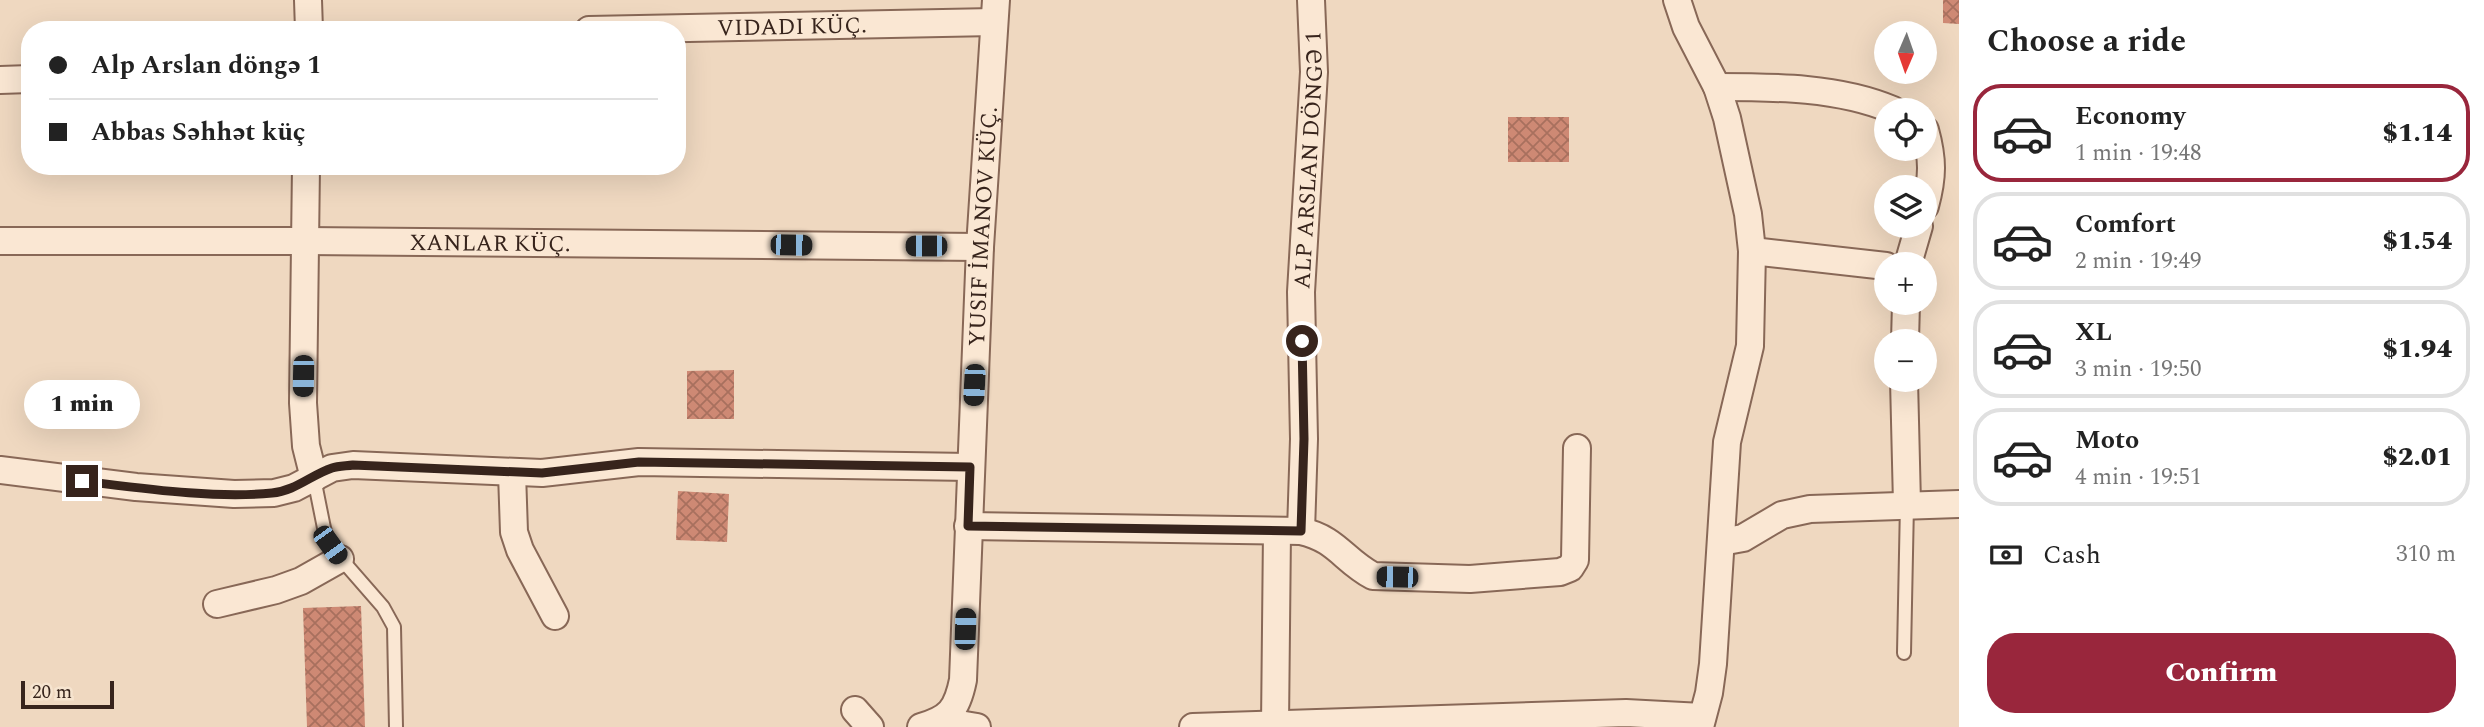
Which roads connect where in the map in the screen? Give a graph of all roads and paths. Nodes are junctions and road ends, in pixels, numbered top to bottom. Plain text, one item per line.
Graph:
1 (308, 0) edge
2 (1311, 0) edge
3 (1676, 0) edge
4 (995, 11) edge
5 (309, 21) edge
6 (686, 25) edge
7 (21, 79) edge
8 (0, 80) edge
9 (1717, 88) junction
10 (1874, 105) edge
11 (306, 175) edge
12 (0, 241) edge
13 (305, 241) junction
14 (980, 247) junction
15 (1752, 251) junction
16 (1874, 265) edge
17 (1903, 392) edge
18 (1577, 449) dead end
19 (970, 467) junction
20 (0, 470) edge
21 (512, 472) junction
22 (314, 478) junction
23 (1907, 504) junction
24 (1959, 504) edge
25 (968, 526) junction
26 (1289, 531) junction
27 (1721, 542) junction
28 (340, 559) junction
29 (217, 604) dead end
30 (555, 616) dead end
31 (1904, 653) dead end
32 (1701, 722) edge
33 (931, 724) edge
34 (1275, 726) edge
35 (1308, 726) edge
36 (396, 727) edge
37 (977, 727) edge
38 (1193, 727) edge

1 - 5 street
2 - 26 street, ALP ARSLAN DÖNGƏ 1
3 - 9 street
4 - 6 street, VIDADI KÜÇ.
4 - 14 street, YUSIF İMANOV KÜÇ.
7 - 8 street
9 - 10 street
9 - 15 street
11 - 13 street
12 - 13 street, XANLAR KÜÇ.
13 - 14 street, XANLAR KÜÇ.
13 - 22 street
14 - 19 street, YUSIF İMANOV KÜÇ.
15 - 16 street
15 - 27 street
17 - 23 street
18 - 26 street
19 - 21 street
19 - 25 street, YUSIF İMANOV KÜÇ.
20 - 22 street
21 - 22 street
21 - 30 street
22 - 28 lane
23 - 24 street
23 - 27 street
23 - 31 lane
25 - 26 street
25 - 33 street, YUSIF İMANOV KÜÇ.
26 - 34 street, ALP ARSLAN DÖNGƏ 1
27 - 32 street
28 - 29 street
28 - 36 lane
32 - 35 street
33 - 37 street
34 - 35 street
34 - 38 street

